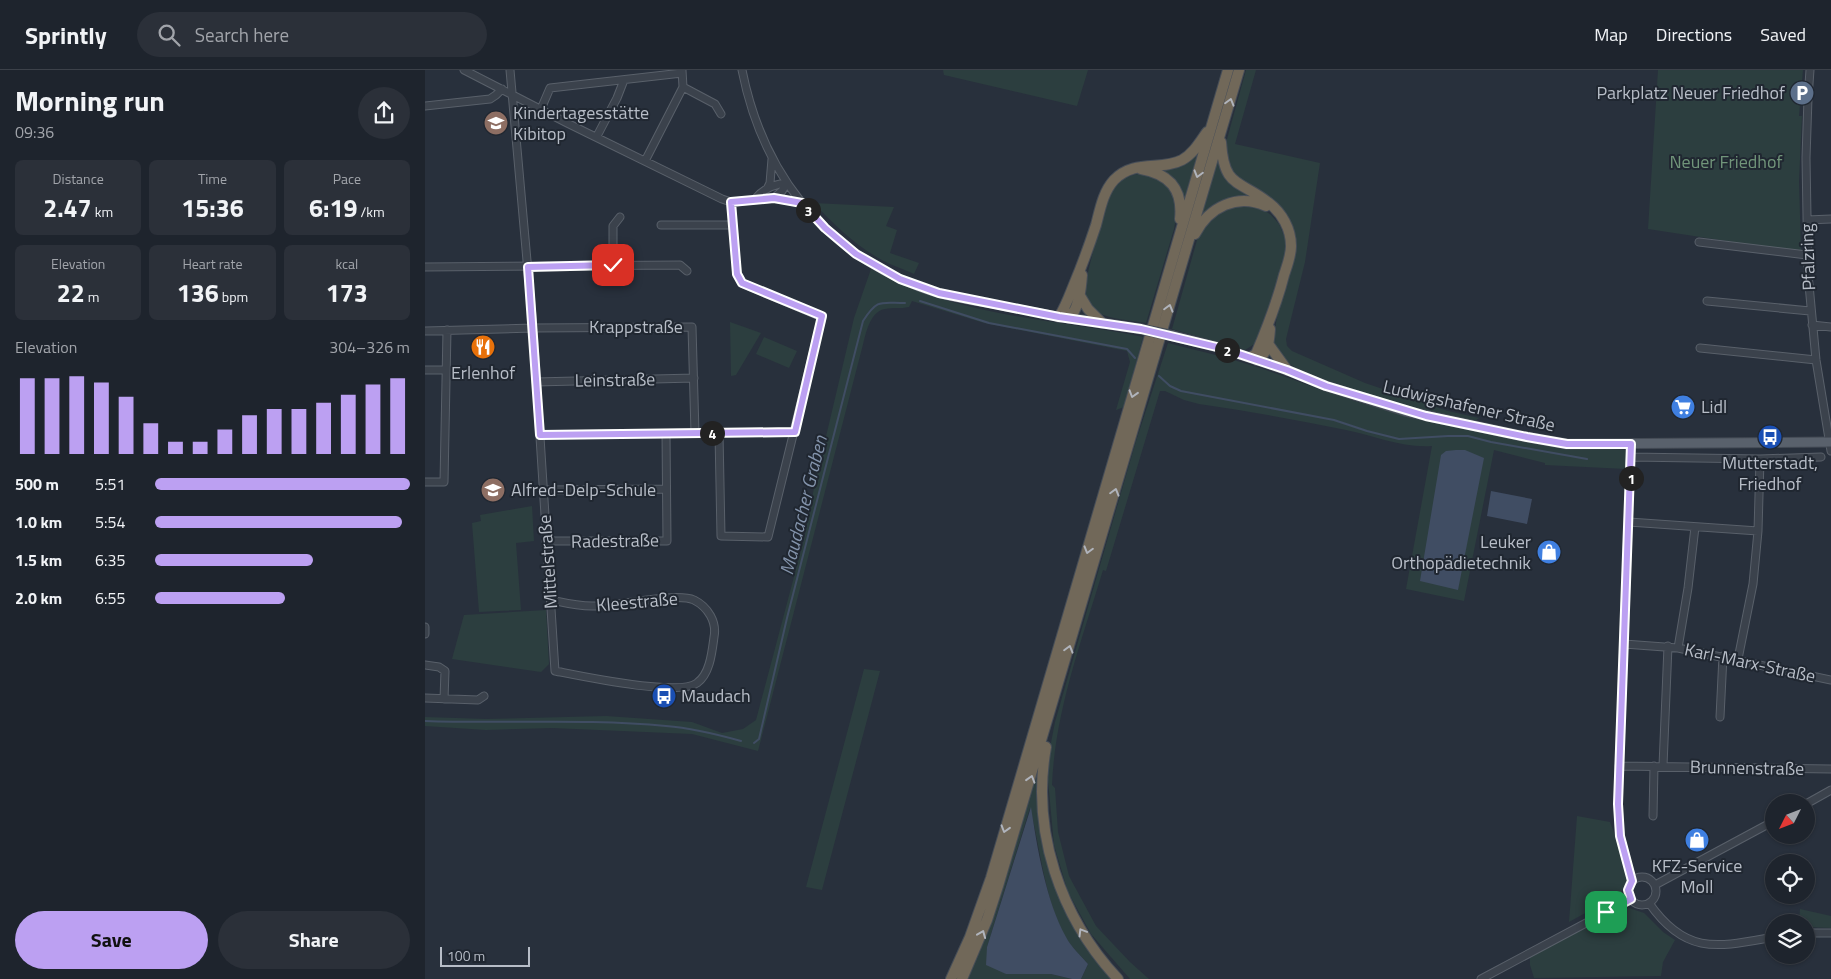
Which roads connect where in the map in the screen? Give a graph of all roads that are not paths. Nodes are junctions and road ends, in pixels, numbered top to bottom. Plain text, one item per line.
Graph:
1 (464, 70) edge
2 (510, 70) edge
3 (742, 70) edge
4 (1228, 70) edge
5 (1239, 70) edge
6 (1810, 70) edge
7 (682, 72) edge
8 (624, 80) junction
9 (683, 87) junction
10 (502, 89) junction
11 (513, 95) junction
12 (425, 106) edge
13 (541, 109) junction
14 (721, 114) dead end
15 (1211, 127) junction
16 (1221, 133) junction
17 (597, 136) junction
18 (772, 159) junction
19 (645, 161) junction
20 (1135, 168) junction
21 (787, 183) junction
22 (767, 189) junction
23 (774, 198) junction
24 (755, 199) junction
25 (731, 202) junction
26 (802, 203) junction
27 (1277, 212) junction
28 (620, 217) dead end
29 (1831, 219) edge
30 (1807, 220) junction
31 (661, 225) dead end
32 (733, 225) junction
33 (1699, 242) dead end
34 (1182, 248) junction
35 (1807, 255) junction
36 (613, 265) junction
37 (425, 267) edge
38 (528, 267) junction
39 (1083, 267) junction
40 (687, 271) dead end
41 (1079, 294) junction
42 (1707, 301) dead end
43 (1810, 311) junction
44 (1064, 315) junction
45 (1271, 320) junction
46 (1102, 323) junction
47 (1812, 325) junction
48 (1831, 327) edge
49 (533, 328) junction
50 (447, 330) junction
51 (425, 331) edge
52 (1269, 345) junction
53 (1700, 348) dead end
54 (1255, 357) junction
55 (1816, 360) junction
56 (425, 370) edge
57 (446, 370) junction
58 (1287, 370) junction
59 (694, 378) junction
60 (537, 382) junction
61 (795, 432) junction
62 (695, 433) junction
63 (719, 433) junction
64 (666, 434) junction
65 (540, 435) junction
66 (1631, 444) junction
67 (1830, 446) edge
68 (1631, 457) junction
69 (1821, 457) dead end
70 (1760, 459) junction
71 (425, 482) edge
72 (666, 489) junction
73 (543, 490) junction
74 (1629, 522) junction
75 (1695, 527) junction
76 (1758, 531) junction
77 (547, 541) junction
78 (551, 600) junction
79 (425, 627) edge
80 (425, 634) edge
81 (1625, 644) junction
82 (1668, 646) junction
83 (1678, 648) junction
84 (1723, 656) junction
85 (1738, 659) junction
86 (425, 665) edge
87 (555, 671) joint
88 (1831, 680) edge
89 (1057, 692) junction
90 (484, 696) dead end
91 (425, 698) edge
92 (444, 698) junction
93 (1720, 717) dead end
94 (1619, 766) junction
95 (1654, 766) junction
96 (1663, 766) junction
97 (1831, 769) edge
98 (1831, 790) edge
99 (1815, 799) edge
100 (1653, 816) dead end
101 (1765, 827) edge
102 (1628, 862) junction
103 (1640, 877) junction
104 (1632, 881) junction
105 (1655, 885) junction
106 (1631, 899) junction
107 (1649, 903) junction
108 (1815, 933) edge
109 (1831, 933) edge
110 (1765, 939) edge
111 (1114, 975) edge
112 (951, 979) edge
113 (962, 979) edge
114 (1481, 979) edge

1 - 10 street
2 - 11 street, Mittelstraße
3 - 18 street
4 - 15 highway
16 -> 5 highway
6 - 30 street, Pfalzring
7 - 8 street
7 - 9 street
8 - 13 street
8 - 17 street
9 - 14 street
9 - 19 street
10 - 11 street
10 - 12 street
11 - 13 street
11 - 38 street, Mittelstraße
13 - 17 street
15 - 20 highway
15 -> 34 highway
16 - 27 highway
16 - 34 highway
17 - 19 street
18 - 21 street
18 - 22 street
19 - 25 street
20 - 34 highway
20 - 39 highway
21 - 22 street
21 - 23 street
21 - 26 street
22 - 24 street
23 - 24 street
23 - 26 street
24 - 25 street
25 - 32 street
26 - 44 street
27 - 34 highway
27 - 45 highway
28 - 36 street
29 - 30 street
30 - 35 street, Pfalzring
31 - 32 street
32 - 61 street
33 - 35 street
89 -> 34 highway
34 -> 112 highway
35 - 43 street, Pfalzring
36 - 38 street
36 - 40 street
37 - 38 street
38 - 49 street, Mittelstraße
39 - 41 highway
39 - 44 highway
41 - 44 highway
41 - 46 highway
42 - 43 street
43 - 47 street, Pfalzring
44 - 46 main road, Ludwigshafener Straße
45 - 52 highway
45 - 54 highway
46 - 54 main road, Ludwigshafener Straße, bridge
47 - 48 street
47 - 55 street, Pfalzring
49 - 50 street
49 - 59 street, Krappstraße
49 - 60 street, Mittelstraße
50 - 51 street
50 - 57 street
52 - 54 highway
52 - 58 highway
53 - 55 street
54 - 58 main road, Ludwigshafener Straße
55 - 67 street, Pfalzring
56 - 57 street
57 - 71 street
58 - 66 main road, Ludwigshafener Straße
59 - 60 street, Leinstraße
59 - 62 street, Krappstraße
60 - 65 street, Mittelstraße
61 - 63 street
61 - 63 street
62 - 63 street
62 - 64 street
64 - 65 street
64 - 72 street, Radestraße
65 - 73 street, Mittelstraße
66 - 67 main road, Ludwigshafener Straße
66 - 68 street
68 - 70 street
68 - 74 street
69 - 70 street
70 - 76 street
72 - 73 street
72 - 77 street, Radestraße
73 - 77 street, Mittelstraße
74 - 75 street
74 - 81 street
75 - 76 street
75 - 83 street
76 - 85 street
77 - 78 street, Mittelstraße
78 - 87 street, Mittelstraße
78 - 87 street, Kleestraße
79 - 80 street
81 - 82 street, Karl-Marx-Straße
81 - 94 street
82 - 83 street, Karl-Marx-Straße
82 - 96 street, Karl-Marx-Straße
83 - 84 street, Karl-Marx-Straße
84 - 85 street, Karl-Marx-Straße
84 - 93 street
85 - 88 street, Karl-Marx-Straße
86 - 92 street
111 -> 89 highway
113 -> 89 highway
90 - 92 street
91 - 92 street
94 - 95 street, Brunnenstraße
94 - 102 street
95 - 96 street, Brunnenstraße
95 - 100 street
96 - 97 street, Brunnenstraße
98 - 99 street
101 - 105 street
102 - 103 street
102 - 104 street
103 - 104 street
103 - 105 street
104 - 106 street
105 - 107 street
106 - 107 street
106 - 114 street
107 - 110 street
108 - 109 street

